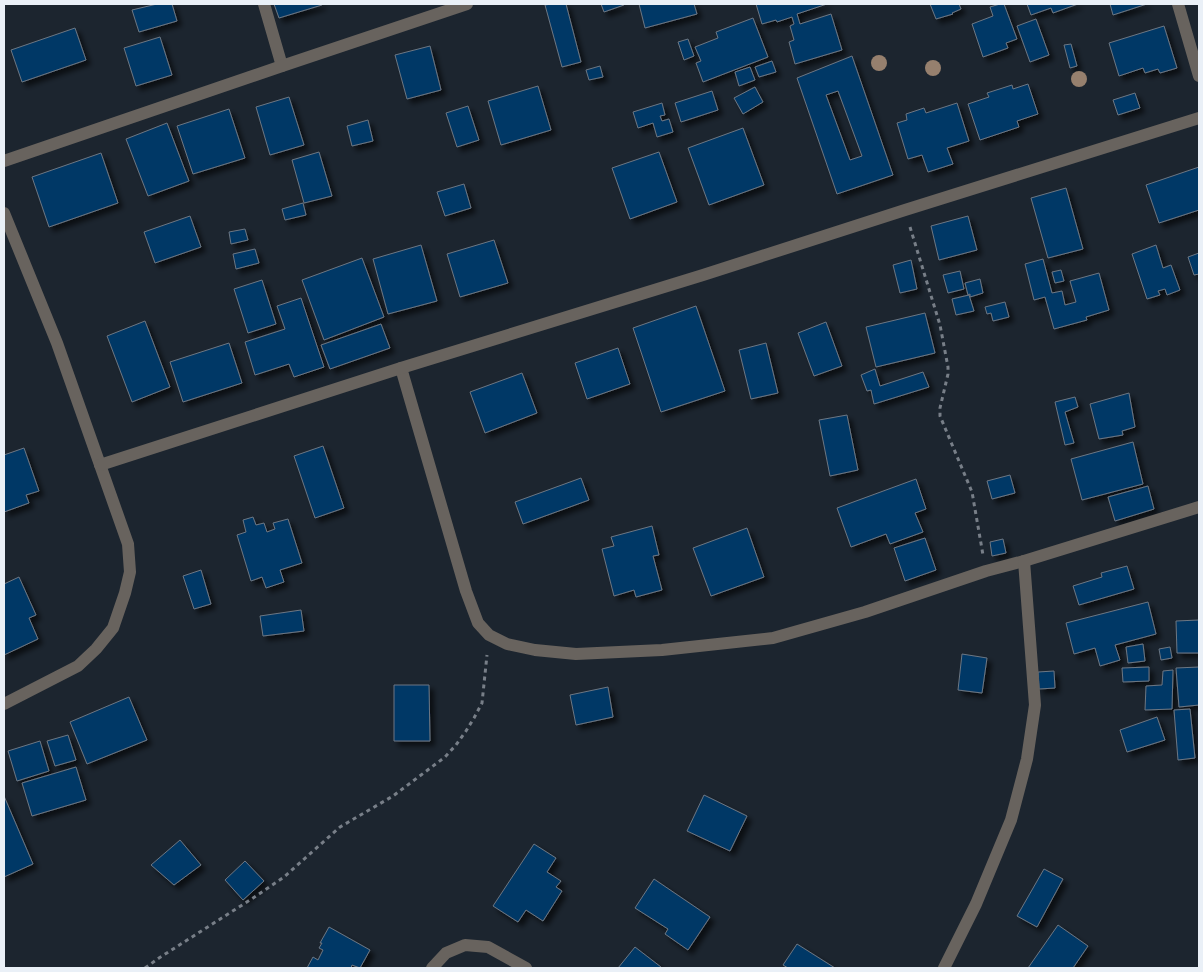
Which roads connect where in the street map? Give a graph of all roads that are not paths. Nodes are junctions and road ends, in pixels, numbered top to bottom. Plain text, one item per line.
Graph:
1 (264, 4) edge
2 (467, 4) edge
3 (1178, 4) edge
4 (282, 66) junction
5 (1199, 76) edge
6 (1199, 118) edge
7 (4, 161) edge
8 (4, 213) edge
9 (401, 368) junction
10 (100, 466) junction
11 (1199, 507) edge
12 (1024, 561) junction
13 (4, 704) edge
14 (432, 968) edge
15 (526, 968) edge
16 (944, 968) edge

1 - 4 street
2 - 4 street
3 - 5 street
4 - 7 street
6 - 9 street
8 - 10 street
9 - 10 street
9 - 12 street
10 - 13 street
11 - 12 street
12 - 16 street
14 - 15 street

